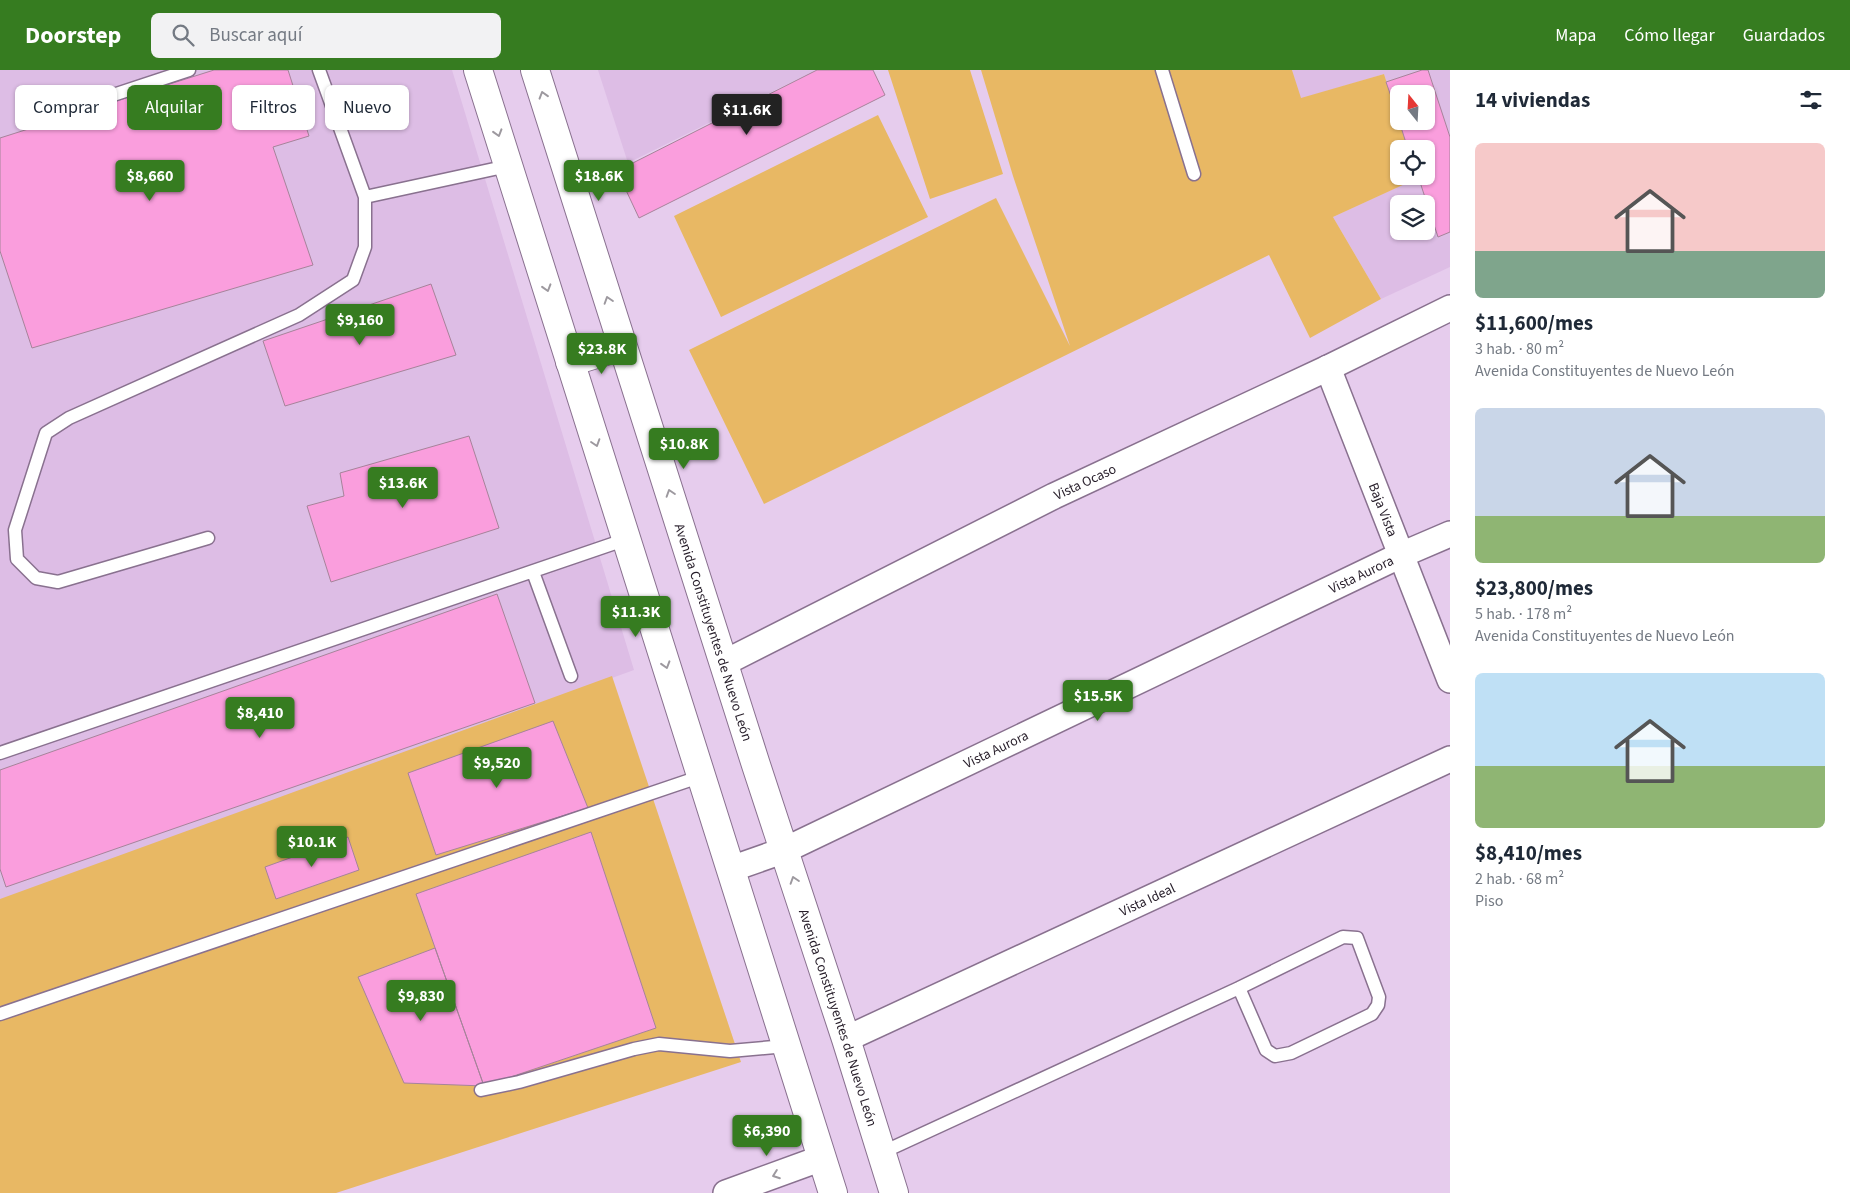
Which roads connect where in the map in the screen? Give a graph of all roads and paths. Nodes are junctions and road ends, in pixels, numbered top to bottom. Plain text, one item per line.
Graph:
1 (189, 70) edge
2 (319, 70) edge
3 (478, 70) edge
4 (535, 70) edge
5 (1162, 70) edge
6 (117, 94) edge
7 (508, 166) junction
8 (1194, 174) dead end
9 (365, 197) junction
10 (1450, 308) edge
11 (622, 346) junction
12 (570, 362) junction
13 (1328, 368) junction
14 (1450, 534) edge
15 (208, 538) dead end
16 (627, 539) junction
17 (1402, 555) junction
18 (533, 572) junction
19 (724, 663) junction
20 (571, 676) dead end
21 (1450, 680) edge
22 (0, 753) edge
23 (1450, 759) edge
24 (702, 776) junction
25 (784, 850) junction
26 (731, 869) junction
27 (1239, 988) junction
28 (0, 1014) edge
29 (846, 1040) junction
30 (786, 1046) junction
31 (481, 1090) dead end
32 (881, 1152) junction
33 (822, 1158) junction
34 (726, 1193) edge
35 (833, 1193) edge
36 (894, 1193) edge

1 - 6 lane
2 - 9 lane
3 -> 7 main road
11 -> 4 main road, Avenida Constituyentes de Nuevo León
5 - 8 lane
7 - 9 lane
7 -> 12 main road
9 - 15 lane
10 - 13 street, Vista Ocaso
11 - 12 main road
19 -> 11 main road, Avenida Constituyentes de Nuevo León
12 -> 16 main road
13 - 17 street, Baja Vista
13 - 19 street, Vista Ocaso
14 - 17 street, Vista Aurora
16 - 18 lane
16 -> 24 main road
17 - 21 street, Baja Vista
17 - 25 street, Vista Aurora
18 - 20 lane
18 - 22 lane
19 - 25 main road, Avenida Constituyentes de Nuevo León
23 - 29 street, Vista Ideal
24 - 26 main road
24 - 28 lane
25 - 26 street, Vista Aurora
29 -> 25 main road, Avenida Constituyentes de Nuevo León
26 - 30 main road
27 - 27 lane
27 - 32 lane
29 - 32 main road, Avenida Constituyentes de Nuevo León
30 - 31 lane
30 - 33 main road
32 - 36 main road, Avenida Constituyentes de Nuevo León
33 -> 34 street
33 - 35 main road

